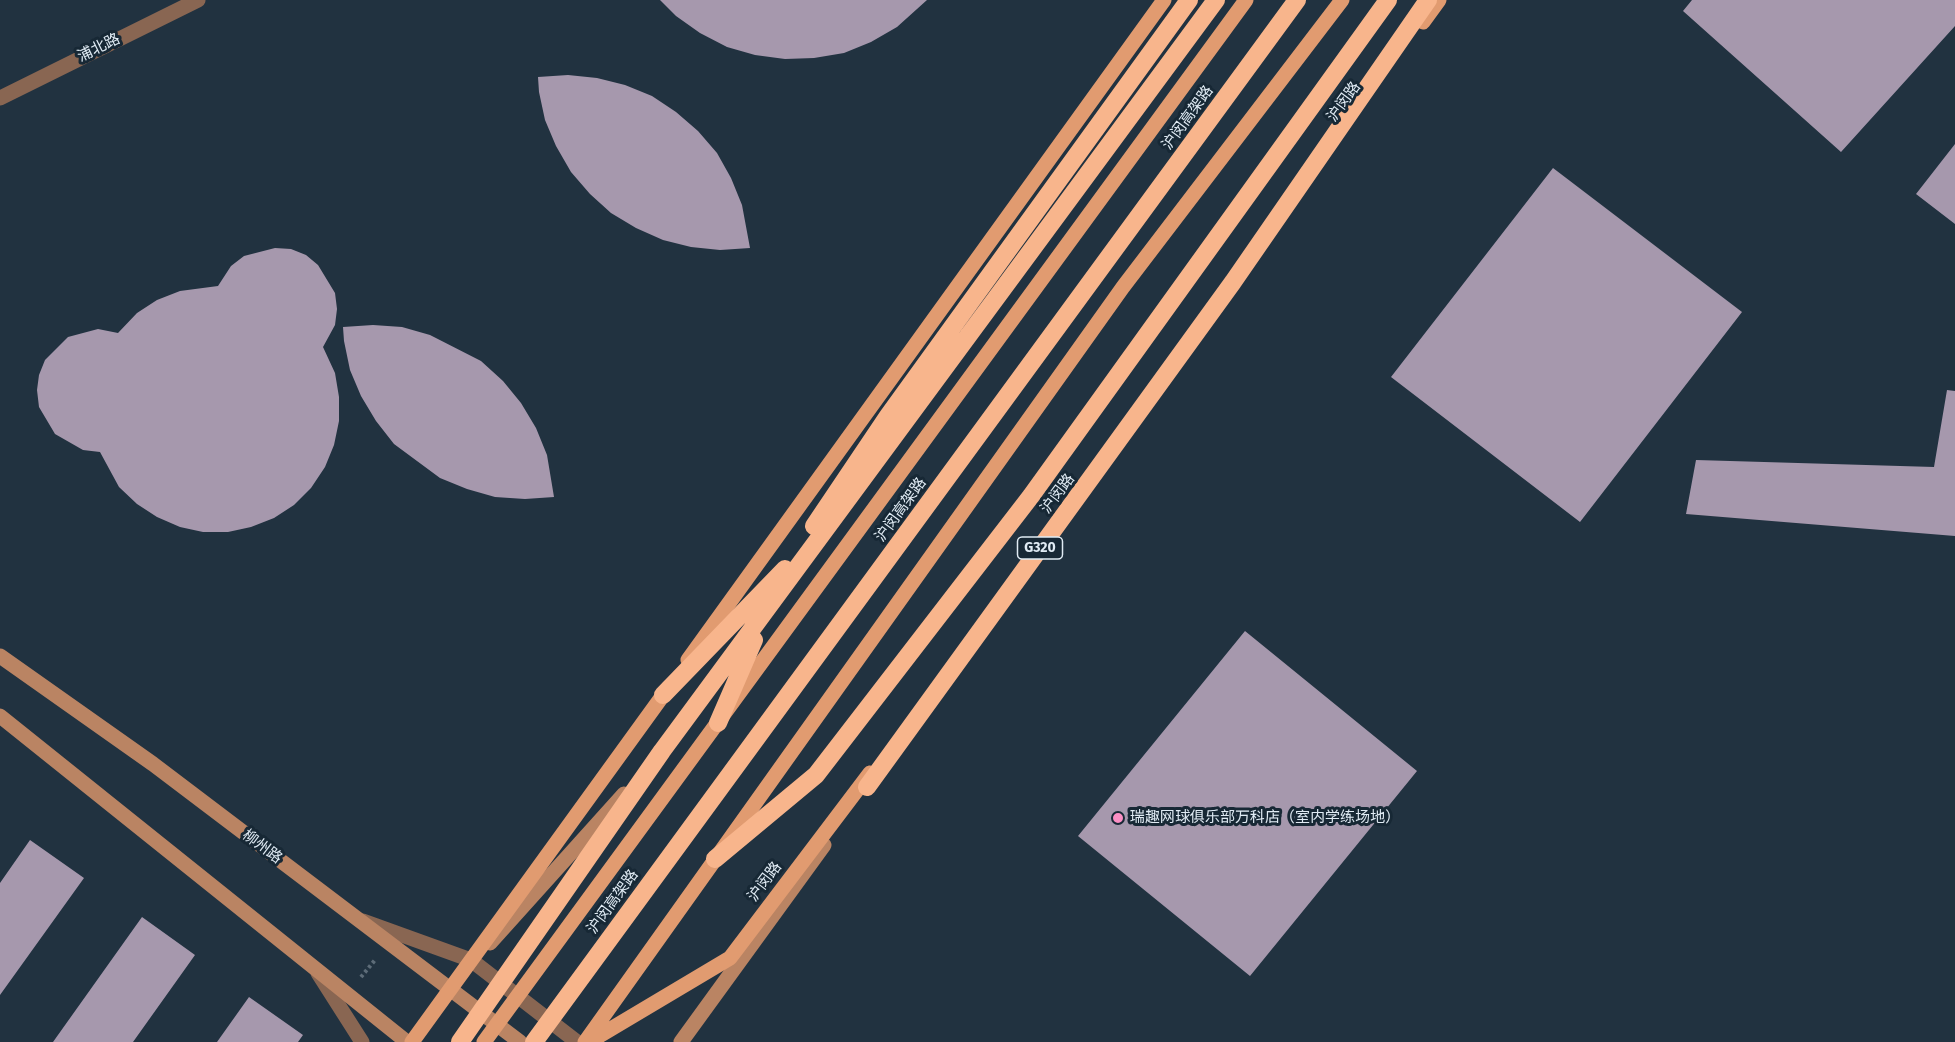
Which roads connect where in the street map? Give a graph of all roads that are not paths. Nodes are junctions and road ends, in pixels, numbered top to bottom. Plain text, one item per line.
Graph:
1 (198, 0) edge
2 (1164, 0) edge
3 (1189, 0) edge
4 (1216, 0) edge
5 (1246, 0) edge
6 (1297, 0) edge
7 (1342, 0) edge
8 (1388, 0) edge
9 (1428, 0) edge
10 (1439, 0) edge
11 (0, 98) edge
12 (784, 570) junction
13 (0, 656) edge
14 (663, 695) junction
15 (0, 716) edge
16 (718, 723) junction
17 (663, 751) junction
18 (867, 787) joint
19 (714, 859) junction
20 (359, 920) junction
21 (471, 960) junction
22 (316, 970) junction
23 (450, 989) junction
24 (518, 996) junction
25 (497, 1024) junction
26 (362, 1042) edge
27 (402, 1042) edge
28 (410, 1042) edge
29 (460, 1042) edge
30 (484, 1042) edge
31 (520, 1042) edge
32 (534, 1042) edge
33 (577, 1042) edge
34 (587, 1042) edge
35 (681, 1042) edge

1 - 11 street, 浦北路
2 - 14 main road
3 - 12 highway
4 - 17 highway
5 - 16 main road
6 - 32 highway, 沪闵高架路
7 - 19 main road, 沪闵路
8 - 19 highway
9 - 18 highway
10 - 34 main road, 沪闵路 / G320
12 - 14 highway
12 - 16 highway
13 - 20 street, 柳州路
14 - 21 main road
15 - 22 street
16 - 24 main road
17 - 27 street
17 - 29 highway
18 - 35 street
19 - 34 main road, 沪闵路
20 - 21 street
20 - 23 street, 柳州路
21 - 23 main road
21 - 24 street
22 - 26 street
22 - 28 street
23 - 25 street, 柳州路
23 - 28 main road
24 - 25 main road
24 - 33 street
25 - 30 main road
25 - 31 street, 柳州路

